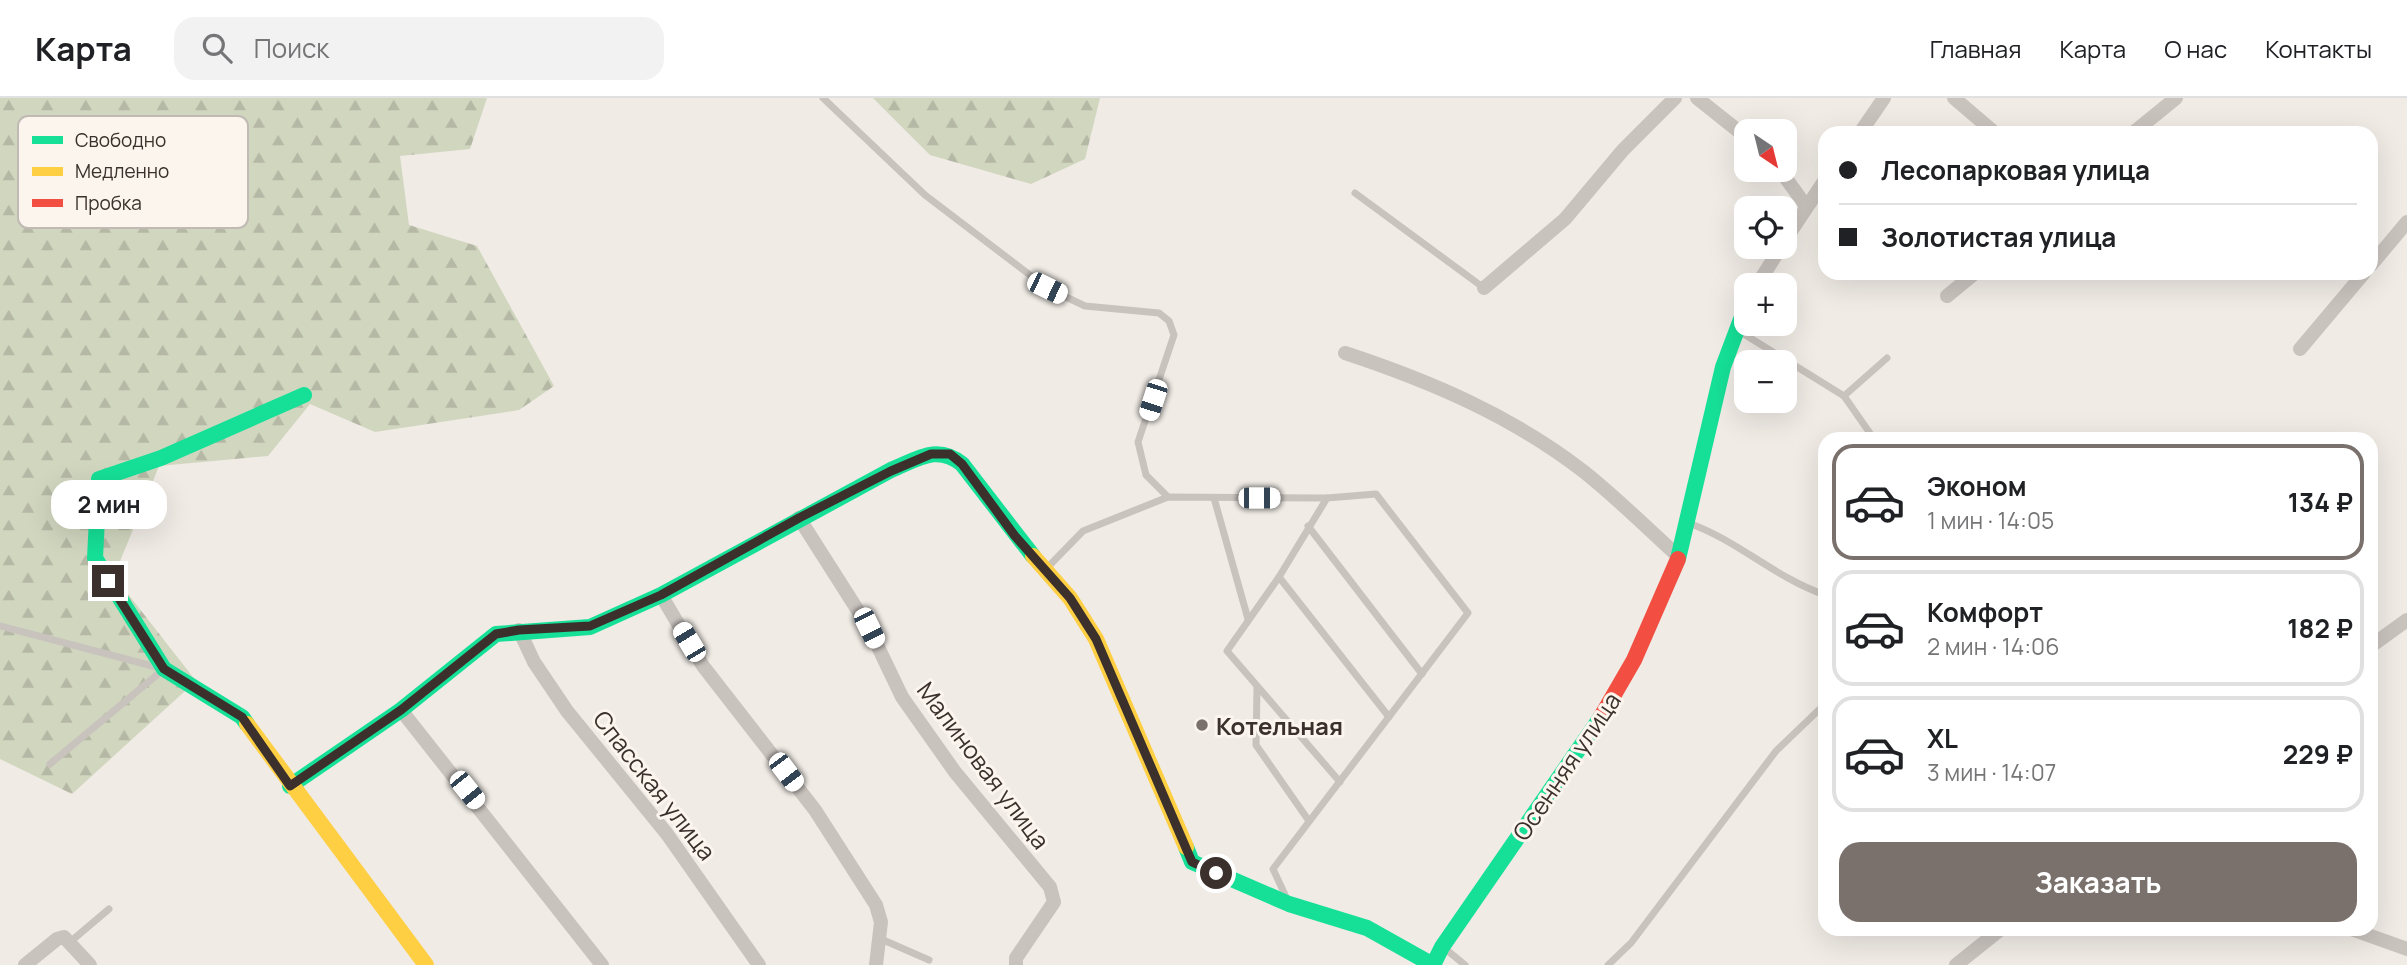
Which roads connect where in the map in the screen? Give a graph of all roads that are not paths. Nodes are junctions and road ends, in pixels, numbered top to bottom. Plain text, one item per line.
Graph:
1 (823, 98) edge
2 (1675, 98) edge
3 (1697, 98) edge
4 (1884, 98) edge
5 (1954, 98) edge
6 (2176, 98) edge
7 (1865, 126) edge
8 (1986, 126) edge
9 (2142, 126) edge
10 (1734, 127) edge
11 (1789, 182) edge
12 (1818, 190) edge
13 (1355, 193) dead end
14 (1807, 206) junction
15 (1797, 221) edge
16 (2407, 222) edge
17 (2378, 257) edge
18 (1966, 280) edge
19 (2358, 280) edge
20 (1484, 288) joint
21 (1947, 296) dead end
22 (1734, 331) edge
23 (1748, 336) edge
24 (2300, 349) dead end
25 (1345, 353) dead end
26 (1887, 358) dead end
27 (304, 395) dead end
28 (1844, 396) junction
29 (1869, 432) edge
30 (1168, 496) junction
31 (1214, 498) junction
32 (1326, 498) junction
33 (799, 518) junction
34 (1687, 523) junction
35 (1308, 526) junction
36 (1679, 556) junction
37 (1045, 570) junction
38 (1279, 577) junction
39 (1818, 592) edge
40 (661, 595) junction
41 (1248, 619) junction
42 (2407, 620) edge
43 (0, 626) edge
44 (519, 630) junction
45 (2378, 641) edge
46 (164, 669) junction
47 (1422, 674) junction
48 (1257, 686) junction
49 (401, 710) junction
50 (1818, 711) edge
51 (1389, 717) junction
52 (50, 764) dead end
53 (1340, 782) junction
54 (290, 786) junction
55 (1309, 821) junction
56 (1289, 904) junction
57 (109, 909) dead end
58 (1992, 936) edge
59 (2371, 936) edge
60 (67, 939) junction
61 (881, 939) junction
62 (1442, 947) junction
63 (2407, 949) edge
64 (929, 960) dead end
65 (25, 965) edge
66 (90, 965) edge
67 (426, 965) edge
68 (602, 965) edge
69 (759, 965) edge
70 (876, 965) edge
71 (1016, 965) edge
72 (1433, 965) edge
73 (1465, 965) edge
74 (1608, 965) edge
75 (1956, 965) edge

1 - 30 lane
2 - 20 street
3 - 10 street
4 - 7 street
5 - 8 street
6 - 9 street
11 - 14 street
12 - 14 street
13 - 20 lane
14 - 15 street
16 - 17 street
18 - 21 street
19 - 24 street
22 - 34 street, Осенняя улица
23 - 28 lane
25 - 36 street
26 - 28 lane
27 - 46 street
28 - 29 lane
30 - 31 lane
30 - 37 lane
31 - 32 lane
31 - 41 lane
32 - 35 lane
32 - 47 lane
33 - 37 street
33 - 40 street
33 - 71 street, Малиновая улица
34 - 36 street, Осенняя улица
34 - 39 lane
35 - 38 lane
35 - 47 lane
36 - 62 street, Осенняя улица
37 - 56 street
38 - 41 lane
38 - 51 lane
40 - 44 street
40 - 61 street
41 - 48 lane
42 - 45 street
43 - 46 lane
44 - 49 street
44 - 69 street, Спасская улица
46 - 52 lane
46 - 54 street
47 - 51 lane
48 - 53 lane
48 - 55 lane
49 - 54 street
49 - 68 street
50 - 74 lane
51 - 53 lane
53 - 55 lane
54 - 67 street
55 - 56 lane
56 - 72 street
57 - 60 lane
58 - 75 street
59 - 63 street
60 - 65 street
60 - 66 street
61 - 64 lane
61 - 70 street
62 - 72 street, Осенняя улица
62 - 73 lane

